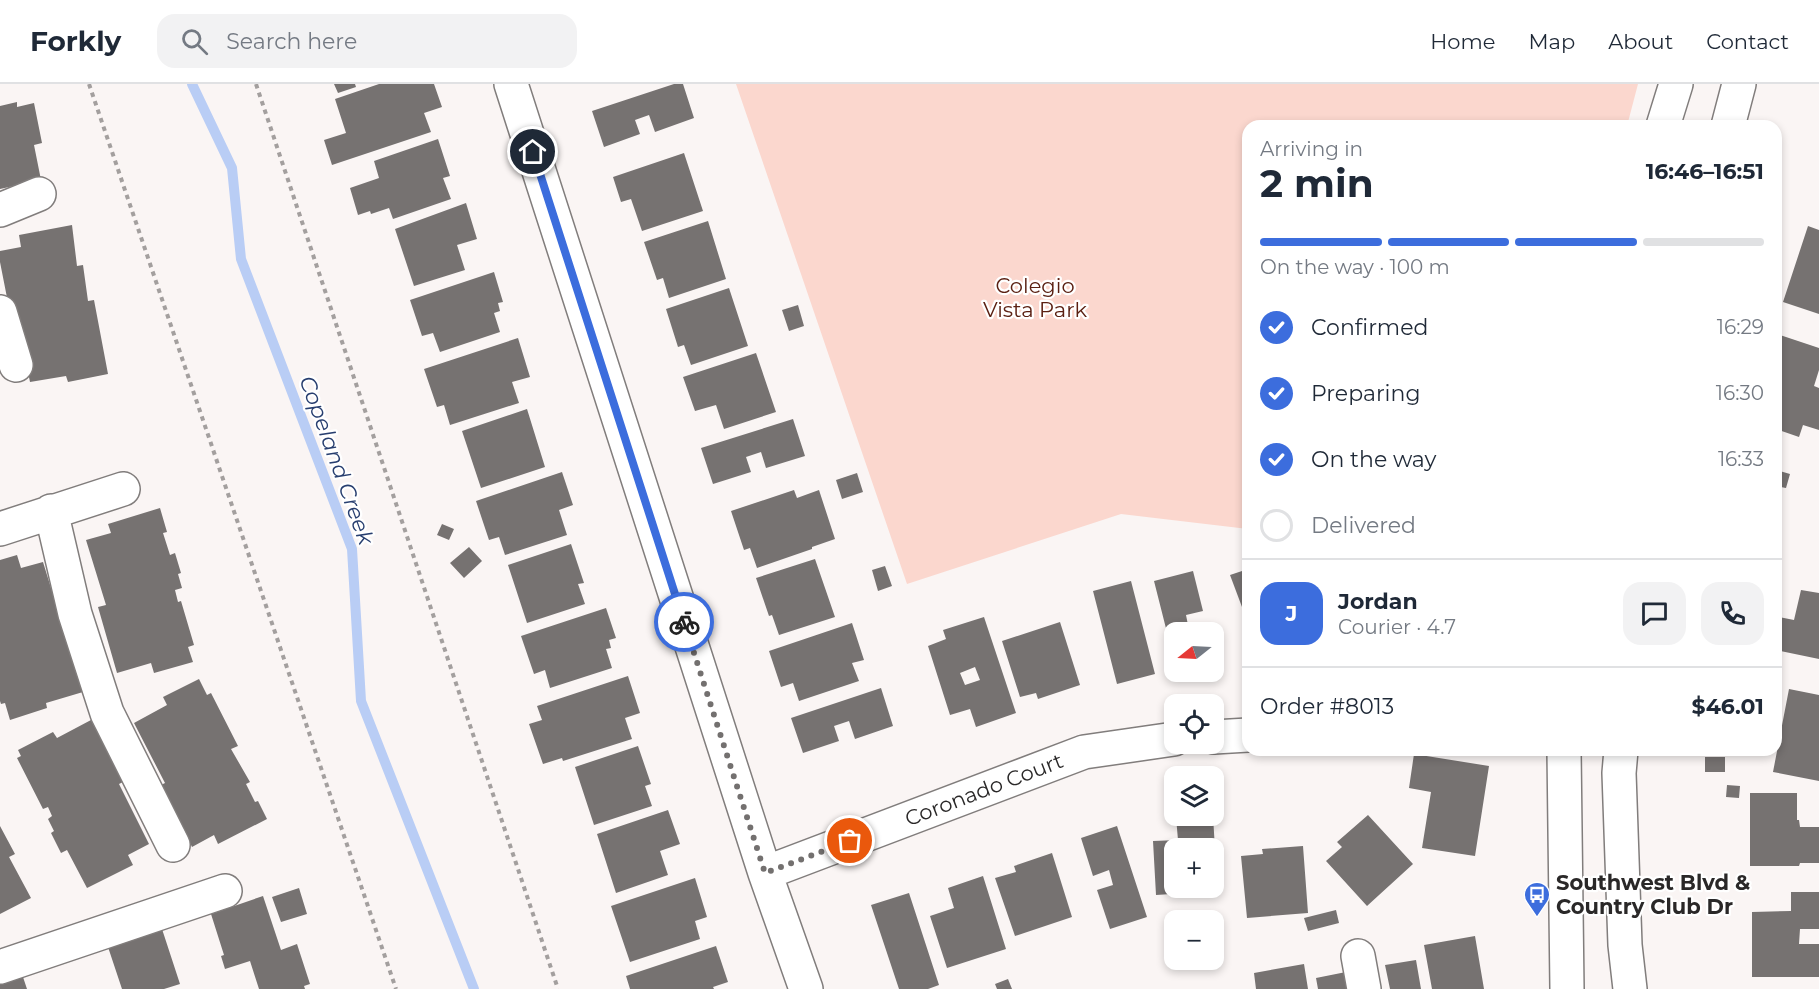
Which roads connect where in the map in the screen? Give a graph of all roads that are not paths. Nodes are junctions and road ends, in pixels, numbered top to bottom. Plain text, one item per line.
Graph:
1 (511, 84) edge
2 (1676, 84) edge
3 (1739, 84) edge
4 (1665, 120) edge
5 (1730, 120) edge
6 (39, 194) dead end
7 (0, 210) edge
8 (0, 312) edge
9 (16, 365) dead end
10 (123, 489) dead end
11 (51, 512) junction
12 (0, 529) edge
13 (1242, 735) edge
14 (1224, 736) edge
15 (1164, 740) edge
16 (1564, 756) edge
17 (1620, 756) edge
18 (173, 845) dead end
19 (765, 873) junction
20 (225, 891) dead end
21 (1358, 956) dead end
22 (0, 967) edge
23 (806, 989) edge
24 (1364, 989) edge
25 (1567, 989) edge
26 (1630, 989) edge

1 - 19 street
2 - 4 street
3 - 5 street
6 - 7 street
8 - 9 street
10 - 11 street
11 - 12 street
11 - 18 street
13 - 14 street
15 - 19 street, Coronado Court
16 - 25 street
17 - 26 street
19 - 23 street
20 - 22 street
21 - 24 street

